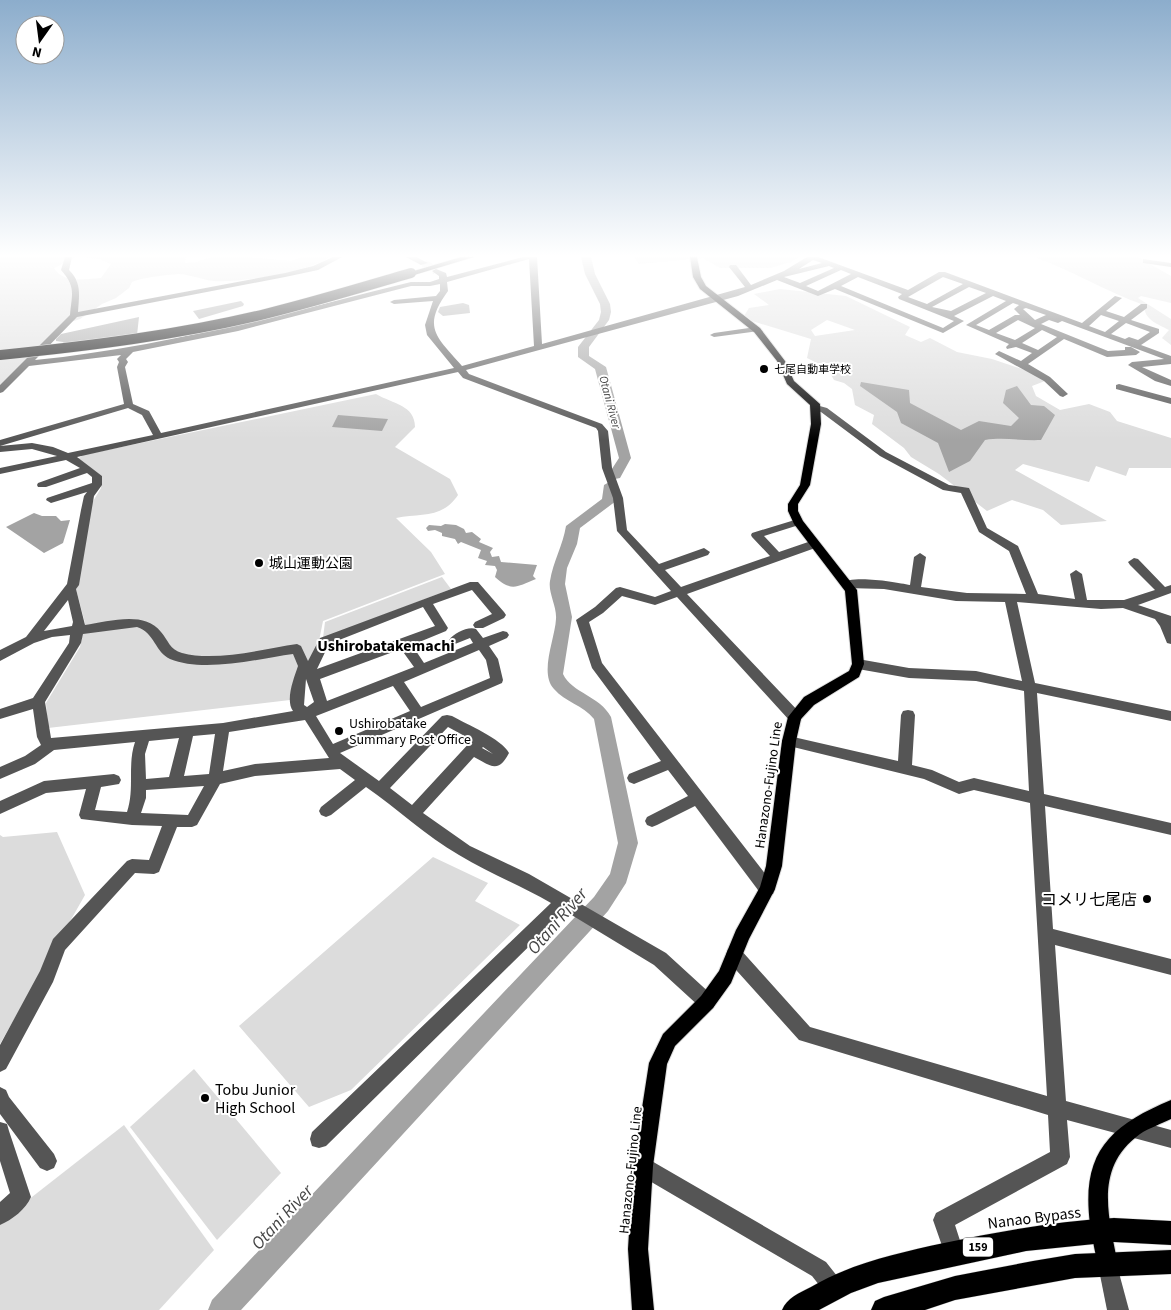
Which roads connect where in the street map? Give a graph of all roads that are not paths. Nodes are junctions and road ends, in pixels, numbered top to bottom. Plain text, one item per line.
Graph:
1 (72, 318) edge
2 (241, 318) edge
3 (281, 318) edge
4 (432, 318) edge
5 (536, 318) edge
6 (645, 318) edge
7 (744, 318) edge
8 (913, 318) edge
9 (954, 318) edge
10 (982, 318) edge
11 (1017, 318) edge
12 (1025, 318) edge
13 (1048, 318) edge
14 (1052, 318) edge
15 (1064, 318) edge
16 (1092, 318) edge
17 (1119, 318) edge
18 (1128, 318) edge
19 (1125, 320) junction
20 (1084, 325) junction
21 (1038, 326) junction
22 (756, 329) junction
23 (1109, 332) junction
24 (990, 333) junction
25 (714, 335) dead end
26 (1064, 336) junction
27 (1015, 344) junction
28 (538, 348) junction
29 (130, 351) junction
30 (1039, 353) junction
31 (0, 355) edge
32 (1171, 360) edge
33 (26, 364) junction
34 (1022, 364) junction
35 (461, 369) junction
36 (1171, 379) edge
37 (1161, 380) junction
38 (1171, 383) edge
39 (1119, 387) dead end
40 (0, 390) edge
41 (1063, 394) dead end
42 (1171, 401) edge
43 (129, 405) junction
44 (816, 408) junction
45 (158, 436) junction
46 (0, 443) edge
47 (0, 449) edge
48 (66, 455) junction
49 (88, 469) junction
50 (0, 471) edge
51 (42, 485) dead end
52 (96, 485) junction
53 (52, 500) dead end
54 (798, 522) junction
55 (814, 544) junction
56 (704, 552) dead end
57 (777, 557) junction
58 (920, 557) dead end
59 (1134, 562) dead end
60 (657, 569) junction
61 (1076, 574) dead end
62 (847, 584) junction
63 (915, 588) junction
64 (71, 590) junction
65 (1167, 590) edge
66 (680, 594) junction
67 (1010, 598) junction
68 (1033, 598) junction
69 (426, 602) junction
70 (1082, 604) junction
71 (1124, 604) junction
72 (1165, 618) edge
73 (479, 626) dead end
74 (78, 630) junction
75 (503, 635) dead end
76 (30, 640) junction
77 (455, 640) dead end
78 (1171, 640) edge
79 (404, 643) junction
80 (481, 644) junction
81 (0, 656) edge
82 (858, 664) junction
83 (307, 669) junction
84 (422, 669) junction
85 (396, 680) junction
86 (1030, 688) junction
87 (38, 702) junction
88 (418, 713) junction
89 (0, 714) edge
90 (308, 714) junction
91 (908, 715) dead end
92 (1171, 716) edge
93 (795, 717) junction
94 (223, 728) junction
95 (187, 732) junction
96 (142, 737) junction
97 (789, 741) junction
98 (51, 745) junction
99 (330, 751) junction
100 (342, 763) junction
101 (670, 763) junction
102 (905, 769) junction
103 (0, 773) edge
104 (214, 778) junction
105 (634, 778) dead end
106 (366, 779) junction
107 (114, 780) dead end
108 (95, 782) junction
109 (175, 782) junction
110 (139, 785) junction
111 (380, 789) junction
112 (698, 798) junction
113 (1038, 799) junction
114 (0, 808) edge
115 (326, 811) dead end
116 (413, 814) junction
117 (132, 819) junction
118 (652, 821) dead end
119 (172, 822) junction
120 (1171, 829) edge
121 (767, 889) junction
122 (563, 902) junction
123 (1046, 936) junction
124 (734, 956) junction
125 (1171, 967) edge
126 (707, 1002) junction
127 (0, 1063) edge
128 (0, 1096) edge
129 (1057, 1108) junction
130 (1171, 1109) edge
131 (1133, 1128) junction
132 (0, 1131) edge
133 (319, 1139) dead end
134 (1171, 1139) edge
135 (47, 1161) dead end
136 (643, 1166) junction
137 (0, 1215) edge
138 (1102, 1232) junction
139 (1171, 1233) edge
140 (954, 1253) junction
141 (1171, 1262) edge
142 (1108, 1265) junction
143 (834, 1288) junction
144 (639, 1308) edge
145 (795, 1310) edge
146 (884, 1310) edge
147 (1118, 1310) edge

1 - 33 street
2 - 31 highway, bridge
3 - 29 street
4 - 35 street
5 - 28 street
6 - 28 street
7 - 22 main road
8 - 9 street
10 - 24 street
11 - 24 street
12 - 21 street
13 - 21 street
14 - 26 street
15 - 20 street
16 - 20 street
17 - 19 street
18 - 19 street
19 - 23 street
19 - 23 street
20 - 23 street
20 - 32 street
21 - 26 street
21 - 27 street
22 - 25 street
22 - 44 main road
24 - 27 street
26 - 30 street
27 - 30 street
27 - 34 street
28 - 35 street
29 - 33 street
29 - 43 street
30 - 34 street
32 - 37 street
33 - 40 street
34 - 41 street
35 - 45 street
35 - 60 street
36 - 37 street
37 - 38 street
39 - 42 street
43 - 45 street
43 - 46 street
44 - 54 main road
44 - 68 street
45 - 48 street
47 - 48 street
48 - 49 street
48 - 50 street
49 - 51 street
49 - 52 street
52 - 53 street
52 - 64 street
54 - 55 main road
54 - 57 street
55 - 57 street
55 - 62 main road
56 - 60 street
57 - 66 street
58 - 63 street
59 - 65 street
60 - 66 street
61 - 70 street
62 - 63 street
62 - 82 main road
63 - 67 street
64 - 74 street
64 - 76 street
65 - 71 street
66 - 93 street
66 - 101 street
67 - 68 street
67 - 86 street
68 - 70 street
69 - 73 street
69 - 79 street
69 - 83 street
70 - 71 street
71 - 72 street
72 - 78 street
74 - 76 street
74 - 83 street
74 - 87 street
75 - 80 street
76 - 81 street
77 - 80 street
79 - 83 street
79 - 84 street
80 - 84 street
80 - 88 street
82 - 86 street
82 - 93 main road, Hanazono-Fujino Line
83 - 90 street
83 - 90 street
84 - 85 street
85 - 88 street
85 - 90 street
86 - 92 street
86 - 113 street
87 - 89 street
87 - 98 street
88 - 99 street
90 - 94 street
90 - 99 street
91 - 102 street
93 - 97 main road, Hanazono-Fujino Line
94 - 95 street
94 - 104 street
95 - 96 street
95 - 109 street
96 - 98 street
96 - 110 street
97 - 102 street
97 - 121 main road, Hanazono-Fujino Line
98 - 103 street
99 - 100 street
100 - 104 street
100 - 106 street
101 - 105 street
101 - 112 street
102 - 113 street
104 - 109 street
104 - 119 street
106 - 111 street
106 - 115 street
107 - 108 street
108 - 114 street
108 - 117 street
109 - 110 street
110 - 117 street
111 - 116 street
111 - 116 street
112 - 118 street
112 - 121 street
113 - 120 street
113 - 123 street
116 - 122 street
117 - 119 street
119 - 127 street
121 - 124 main road, Hanazono-Fujino Line
122 - 126 street
122 - 133 street
123 - 125 street
123 - 129 street
124 - 126 main road, Hanazono-Fujino Line
124 - 129 street
126 - 136 main road, Hanazono-Fujino Line
128 - 135 street
129 - 131 street
129 - 140 street
130 - 131 main road
131 - 134 street
131 - 138 main road
132 - 137 street
136 - 143 street
136 - 144 main road, Hanazono-Fujino Line
138 - 139 highway, Nanao Bypass / 159
138 - 140 highway, Nanao Bypass / 159
138 - 142 main road
140 - 143 highway, Nanao Bypass / 159
141 - 142 highway
142 - 146 highway
142 - 147 street
143 - 145 highway, Nanao Bypass / 159

